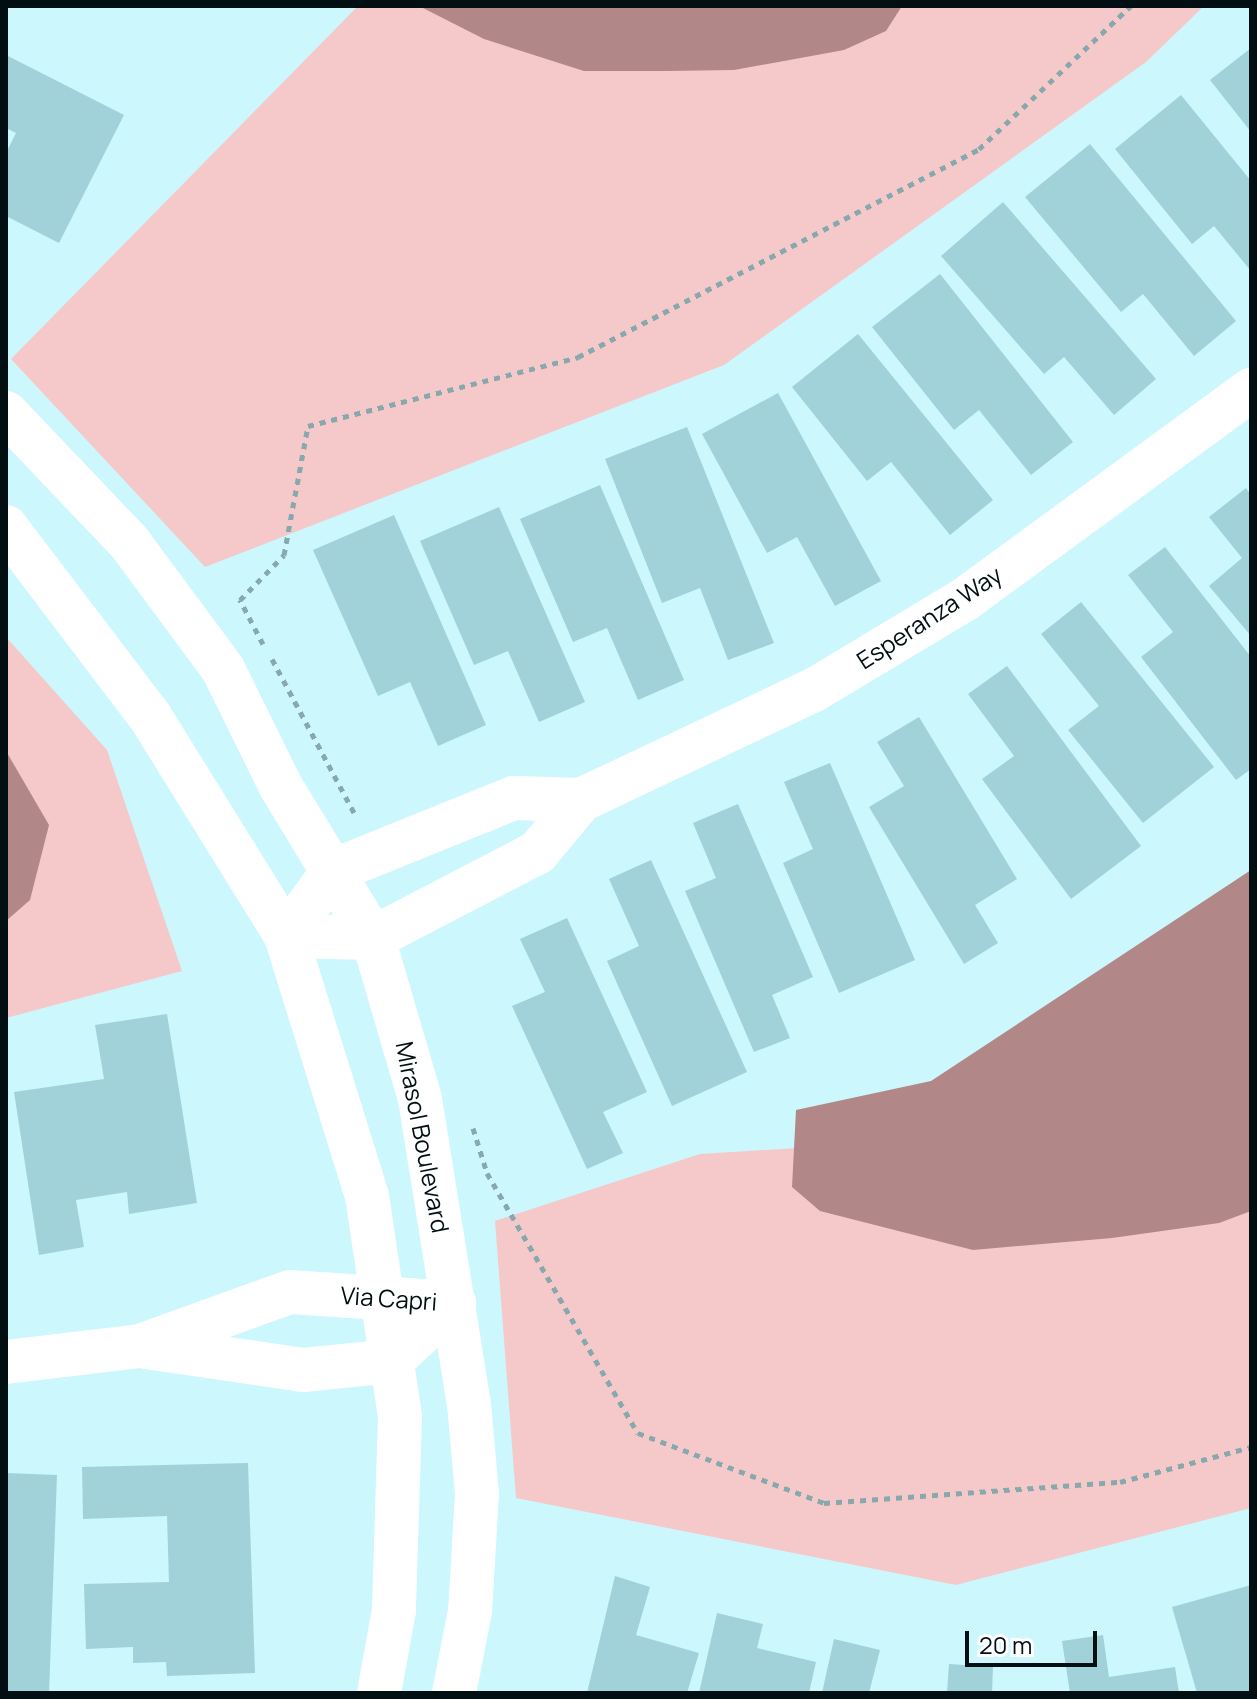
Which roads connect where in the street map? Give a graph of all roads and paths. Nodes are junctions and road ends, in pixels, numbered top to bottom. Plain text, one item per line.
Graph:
1 (1131, 6) edge
2 (1251, 390) edge
3 (6, 413) edge
4 (6, 527) edge
5 (581, 800) junction
6 (376, 854) junction
7 (333, 871) junction
8 (286, 936) junction
9 (373, 938) junction
10 (468, 1113) dead end
11 (381, 1296) junction
12 (454, 1303) junction
13 (140, 1346) junction
14 (391, 1361) junction
15 (6, 1362) edge
16 (1251, 1447) edge
17 (379, 1693) edge
18 (454, 1693) edge

1 - 6 path
2 - 5 street, Esperanza Way
3 - 7 street, Mirasol Boulevard
4 - 8 street
5 - 6 street, Esperanza Way
5 - 9 street, Esperanza Way
6 - 7 street, Esperanza Way
7 - 8 street
7 - 9 street, Mirasol Boulevard
8 - 9 street, Esperanza Way
8 - 11 street
9 - 12 street, Mirasol Boulevard
10 - 16 path
11 - 12 street, Via Capri
11 - 13 street, Via Capri
11 - 14 street
12 - 14 street, Via Capri
12 - 18 street, Mirasol Boulevard
13 - 14 street, Via Capri
13 - 15 street, Via Capri
14 - 17 street

